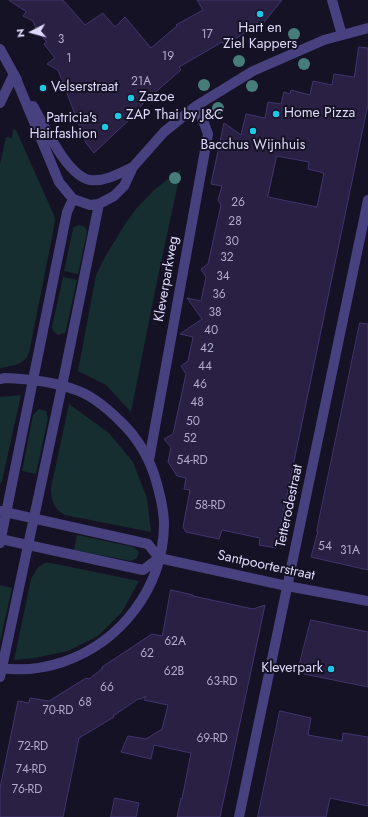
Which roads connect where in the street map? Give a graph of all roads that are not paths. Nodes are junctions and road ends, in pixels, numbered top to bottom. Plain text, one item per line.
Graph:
1 (332, 0) edge
2 (368, 28) edge
3 (342, 35) junction
4 (0, 49) edge
5 (14, 74) junction
6 (0, 103) edge
7 (196, 106) junction
8 (134, 167) junction
9 (73, 199) junction
10 (368, 200) edge
11 (99, 204) junction
12 (0, 379) edge
13 (34, 380) junction
14 (62, 386) junction
15 (149, 460) junction
16 (3, 512) edge
17 (34, 519) junction
18 (0, 541) edge
19 (28, 545) junction
20 (159, 558) junction
21 (288, 586) junction
22 (368, 601) edge
23 (1, 671) edge
24 (239, 817) edge

1 - 3 street
2 - 3 street
3 - 7 street
4 - 5 street
5 - 6 street
5 - 8 street
5 - 9 street
7 - 8 street
7 - 15 street, Kleverparkweg
8 - 11 street
9 - 11 street
9 - 13 street
10 - 21 street, Tetterodestraat
11 - 14 street, Kleverparkweg
12 - 13 street, Kleverparkweg
13 - 14 street, Kleverparkweg
13 - 16 street
14 - 15 street, Kleverparkweg
14 - 17 street, Kleverparkweg
15 - 20 street, Kleverparkweg
16 - 17 street
16 - 18 street
17 - 19 street, Kleverparkweg
17 - 20 street
18 - 19 street
19 - 20 street
19 - 23 street, Kleverparkweg
20 - 21 street, Santpoorterstraat
20 - 23 street, Kleverparkweg
21 - 22 street, Santpoorterstraat
21 - 24 street, Tetterodestraat

